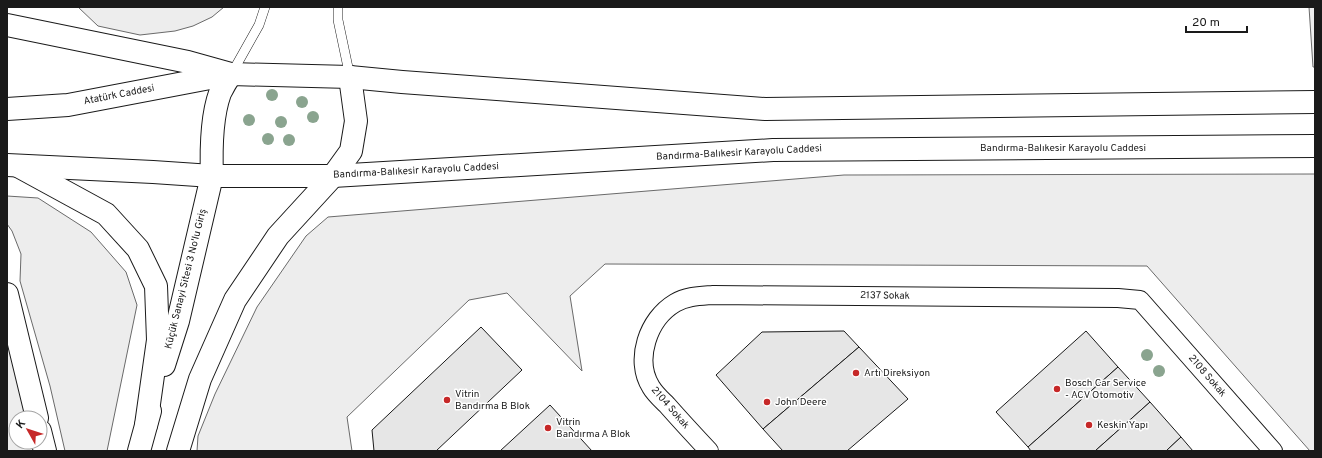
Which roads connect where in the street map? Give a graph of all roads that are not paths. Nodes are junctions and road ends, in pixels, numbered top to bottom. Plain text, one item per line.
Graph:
1 (265, 7) edge
2 (338, 7) edge
3 (7, 24) edge
4 (231, 74) junction
5 (350, 77) junction
6 (1315, 102) edge
7 (7, 109) edge
8 (1315, 146) edge
9 (12, 165) edge
10 (212, 176) junction
11 (334, 176) junction
12 (7, 294) edge
13 (1140, 300) joint
14 (648, 336) joint
15 (35, 410) edge
16 (146, 425) junction
17 (139, 451) edge
18 (178, 451) edge
19 (709, 451) edge
20 (1273, 451) edge

1 - 4 lane
2 - 5 lane
3 - 4 main road
4 - 5 main road
4 - 7 main road, Atatürk Caddesi
4 - 10 main road, Küçük Sanayi Sitesi 3 No'lu Giriş
5 - 6 main road
5 - 11 main road
8 - 11 main road, Bandırma-Balıkesir Karayolu Caddesi
9 - 10 main road
9 - 16 main road
10 - 11 main road, Bandırma-Balıkesir Karayolu Caddesi
10 - 16 main road, Küçük Sanayi Sitesi 3 No'lu Giriş
11 - 18 main road
12 - 15 main road
13 - 14 street, 2137 Sokak
13 - 20 street, 2108 Sokak
14 - 19 street, 2104 Sokak
16 - 17 main road, Küçük Sanayi Sitesi 3 No'lu Giriş

